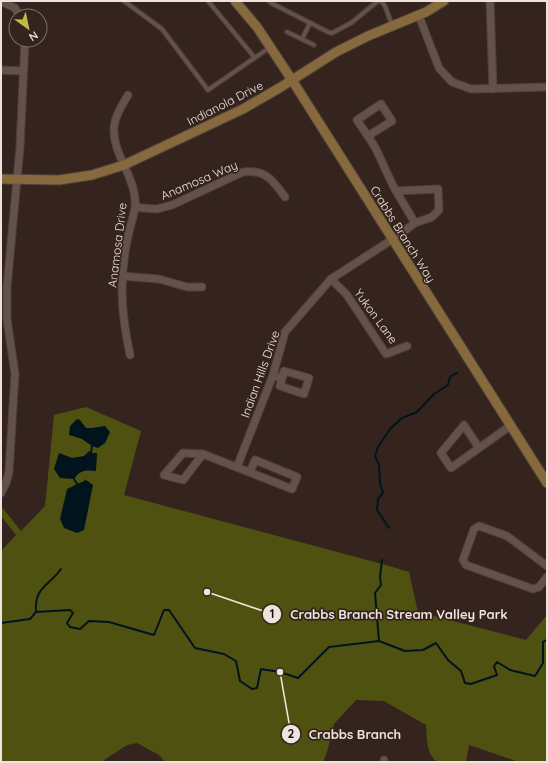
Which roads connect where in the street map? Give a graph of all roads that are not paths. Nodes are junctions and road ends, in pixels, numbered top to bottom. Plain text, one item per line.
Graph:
1 (124, 1) edge
2 (208, 1) edge
3 (234, 1) edge
4 (269, 1) edge
5 (378, 1) edge
6 (381, 1) edge
7 (444, 1) edge
8 (490, 1) edge
9 (1, 2) edge
10 (15, 8) edge
11 (419, 16) junction
12 (310, 23) junction
13 (392, 26) junction
14 (287, 32) dead end
15 (302, 39) junction
16 (314, 45) dead end
17 (25, 48) edge
18 (270, 48) junction
19 (254, 58) junction
20 (1, 70) edge
21 (24, 71) junction
22 (292, 80) junction
23 (547, 87) edge
24 (493, 89) junction
25 (128, 95) dead end
26 (368, 136) junction
27 (124, 165) junction
28 (1, 179) edge
29 (17, 180) junction
30 (396, 191) junction
31 (285, 197) dead end
32 (135, 206) junction
33 (415, 223) junction
34 (393, 239) junction
35 (122, 276) junction
36 (332, 279) junction
37 (202, 287) dead end
38 (407, 346) dead end
39 (130, 355) dead end
40 (273, 376) junction
41 (282, 379) dead end
42 (510, 426) junction
43 (479, 448) junction
44 (203, 454) junction
45 (237, 467) junction
46 (250, 472) junction
47 (547, 483) edge
48 (1, 493) edge
49 (547, 566) edge
50 (547, 577) edge

1 - 19 lane
2 - 19 lane
3 - 18 street, Crabbs Branch Way
4 - 12 lane
5 - 12 lane
6 - 13 lane
7 - 11 street, Indianola Drive
8 - 24 street
9 - 10 street
11 - 13 street, Indianola Drive
11 - 24 street
12 - 15 lane
13 - 22 street, Indianola Drive
14 - 15 lane
15 - 16 lane
17 - 21 street
18 - 19 lane
18 - 22 street, Crabbs Branch Way
20 - 21 street
21 - 29 street
22 - 27 street, Indianola Drive
22 - 34 street, Crabbs Branch Way
23 - 24 street
25 - 27 street, Anamosa Drive
26 - 26 street
26 - 30 street
27 - 29 street, Indianola Drive
27 - 32 street, Anamosa Drive
28 - 29 street, Indianola Drive
29 - 48 street
30 - 33 street
30 - 33 street, Indian Hills Drive
31 - 32 street, Anamosa Way
32 - 35 street, Anamosa Drive
33 - 34 street, Indian Hills Drive
34 - 36 street, Indian Hills Drive
34 - 42 street, Crabbs Branch Way
35 - 37 street
35 - 39 street, Anamosa Drive
36 - 38 street, Yukon Lane
36 - 40 street, Indian Hills Drive
40 - 41 street
40 - 45 street, Indian Hills Drive
42 - 43 street
42 - 47 street, Crabbs Branch Way
43 - 43 street
44 - 44 street
44 - 45 street
45 - 46 street
46 - 46 street
49 - 50 street

